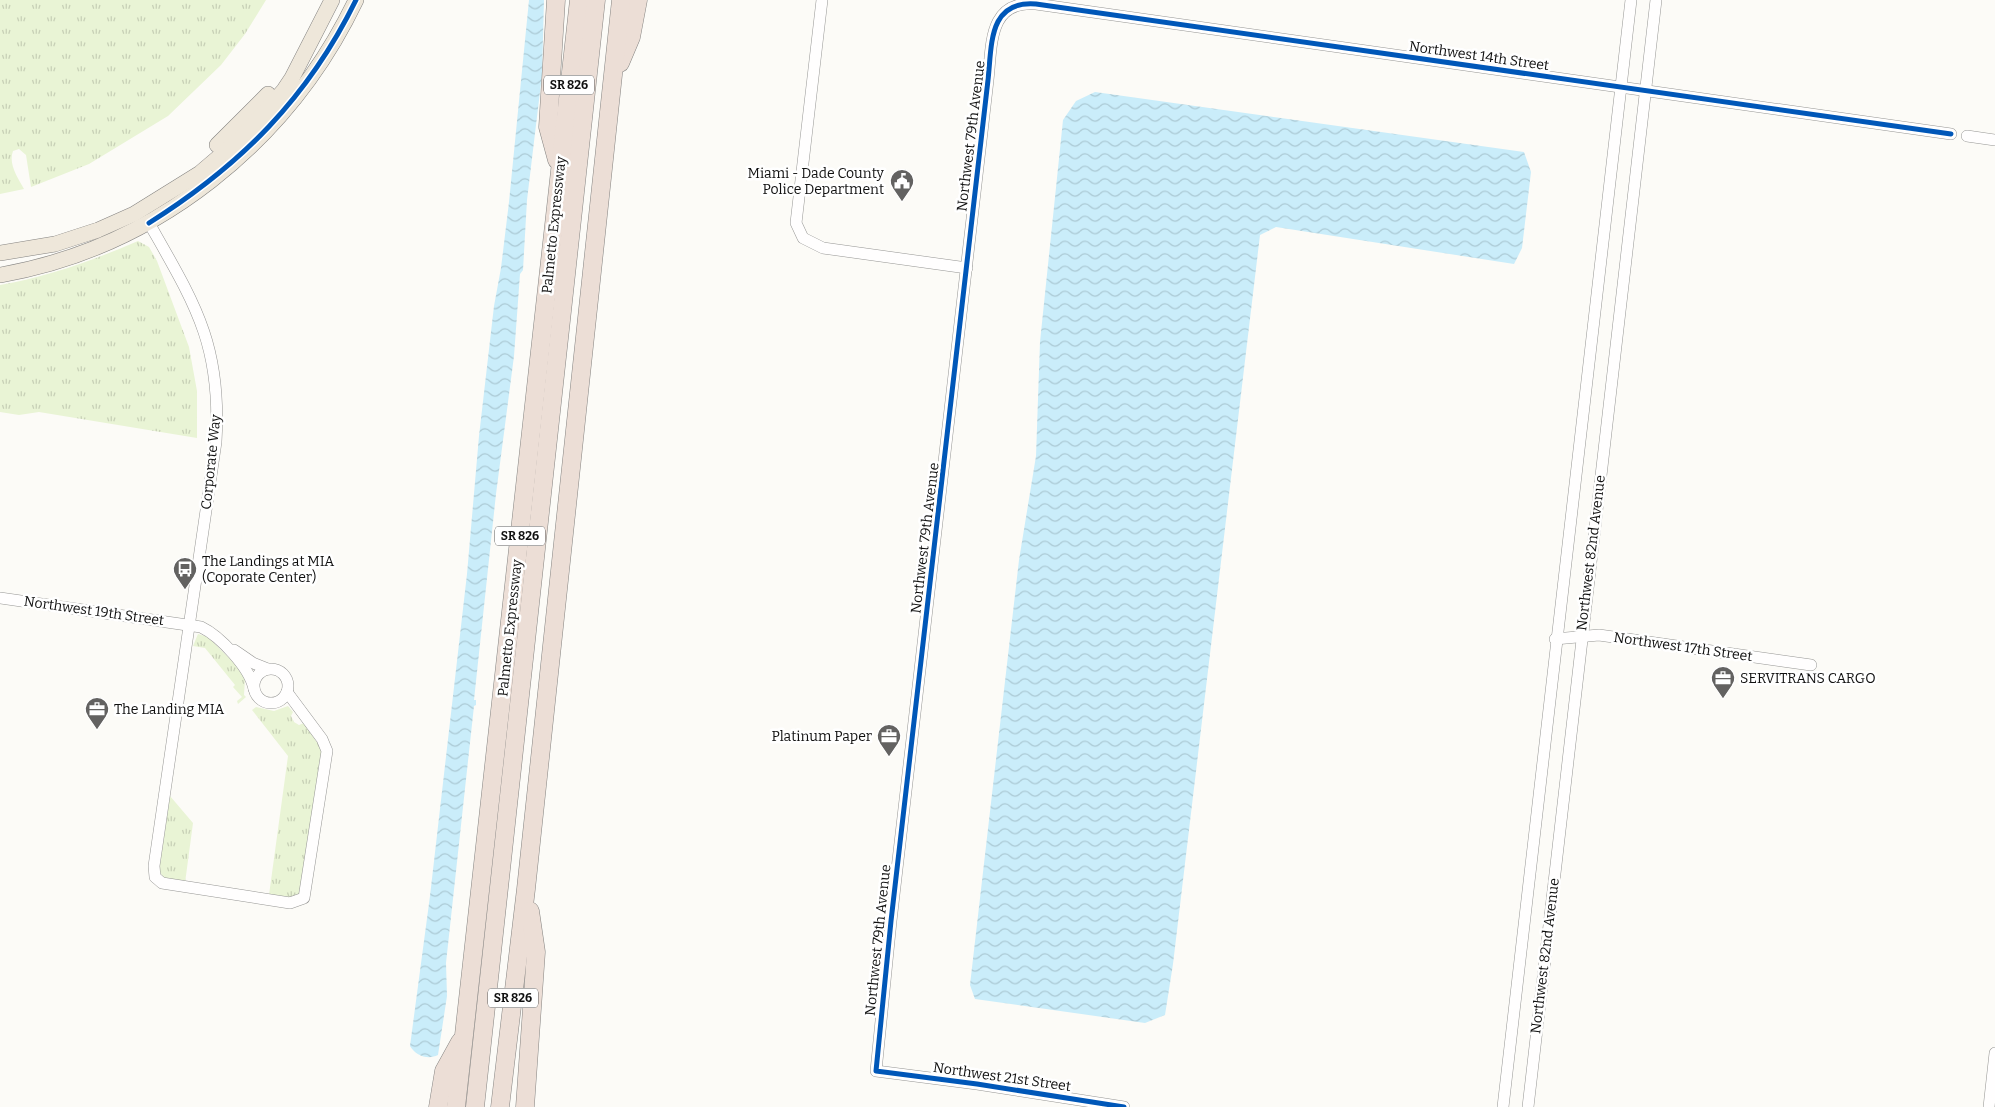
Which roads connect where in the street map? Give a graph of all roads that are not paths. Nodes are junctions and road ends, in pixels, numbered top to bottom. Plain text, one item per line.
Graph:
1 (332, 0) edge
2 (356, 0) edge
3 (556, 0) edge
4 (579, 0) edge
5 (596, 0) edge
6 (605, 0) edge
7 (621, 0) edge
8 (638, 0) edge
9 (822, 0) edge
10 (1631, 0) edge
11 (1656, 0) edge
12 (1005, 10) joint
13 (308, 45) junction
14 (613, 79) junction
15 (1621, 87) junction
16 (1646, 90) junction
17 (1952, 134) dead end
18 (1967, 136) dead end
19 (1995, 140) edge
20 (560, 170) junction
21 (145, 216) junction
22 (23, 248) junction
23 (0, 252) edge
24 (967, 268) junction
25 (0, 275) edge
26 (0, 598) edge
27 (189, 625) junction
28 (1581, 636) junction
29 (1555, 639) junction
30 (222, 642) junction
31 (1811, 665) dead end
32 (268, 669) junction
33 (254, 689) junction
34 (287, 692) junction
35 (526, 889) junction
36 (464, 1033) junction
37 (1995, 1053) edge
38 (876, 1071) joint
39 (438, 1107) edge
40 (456, 1107) edge
41 (476, 1107) edge
42 (486, 1107) edge
43 (500, 1107) edge
44 (525, 1107) edge
45 (1124, 1107) edge
46 (1503, 1107) edge
47 (1528, 1107) edge
48 (1989, 1107) edge

1 - 13 main road
2 - 21 main road
3 - 20 highway
4 - 20 highway, Palmetto Expressway / SR 826
5 - 41 highway
6 - 42 highway
7 - 14 highway, SR 826
8 - 14 highway
9 - 24 street
10 - 15 street, Northwest 82nd Avenue
11 - 16 street, Northwest 82nd Avenue
12 - 15 street, Northwest 14th Street
12 - 24 street, Northwest 79th Avenue
13 - 21 main road
13 - 22 main road
14 - 35 highway, SR 826
15 - 16 street, Northwest 14th Street
15 - 29 street, Northwest 82nd Avenue
16 - 17 street, Northwest 14th Street
16 - 28 street, Northwest 82nd Avenue
18 - 19 street
20 - 36 highway, Palmetto Expressway / SR 826
21 - 22 main road
21 - 25 main road
21 - 27 street, Corporate Way
22 - 23 main road
24 - 38 street, Northwest 79th Avenue
26 - 27 street, Northwest 19th Street
27 - 30 street, Northwest 19th Street
27 - 34 street, Corporate Way
28 - 29 street, Northwest 17th Street
28 - 31 street, Northwest 17th Street
28 - 47 street, Northwest 82nd Avenue
29 - 46 street, Northwest 82nd Avenue
30 - 32 street, Northwest 19th Street
30 - 33 street
32 - 33 street
32 - 34 street
33 - 34 street
35 - 43 highway, SR 826
35 - 44 highway
36 - 39 highway
36 - 40 highway, Palmetto Expressway / SR 826
37 - 48 street
38 - 45 street, Northwest 21st Street

